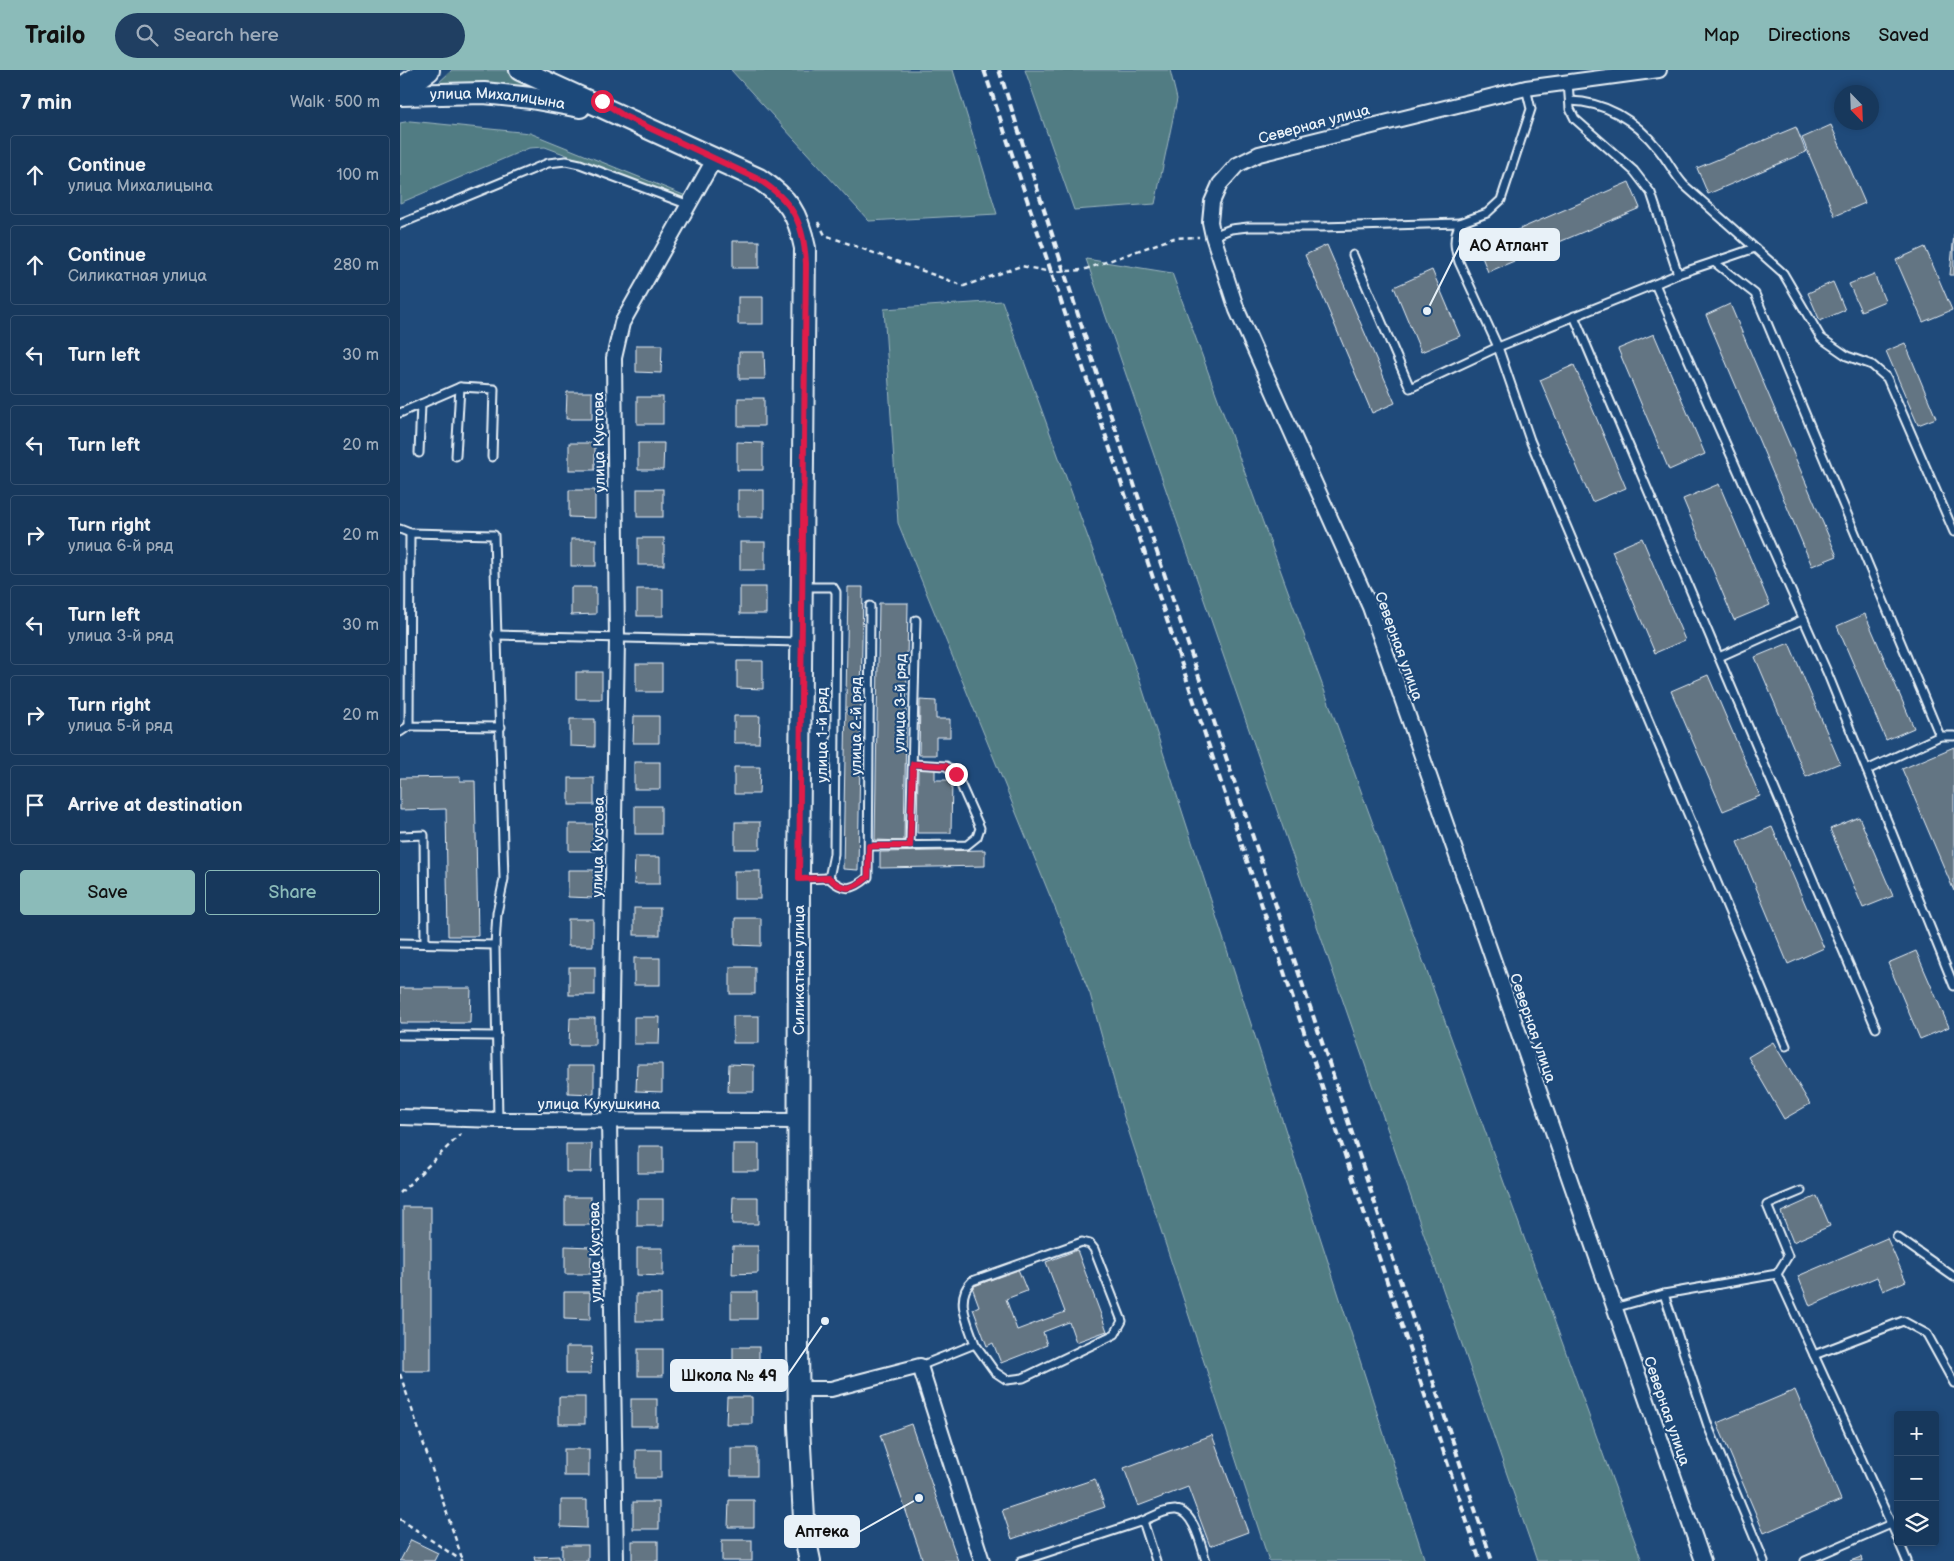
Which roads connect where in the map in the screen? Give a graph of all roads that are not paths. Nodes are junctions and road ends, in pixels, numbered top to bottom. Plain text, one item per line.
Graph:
1 (428, 70) edge
2 (520, 70) edge
3 (552, 70) edge
4 (1659, 70) edge
5 (1568, 81) junction
6 (400, 88) edge
7 (1526, 88) junction
8 (400, 96) edge
9 (1570, 101) junction
10 (624, 116) junction
11 (714, 158) junction
12 (689, 205) junction
13 (1460, 223) junction
14 (400, 224) edge
15 (809, 224) joint
16 (1212, 236) junction
17 (1755, 248) junction
18 (1353, 256) dead end
19 (1714, 262) junction
20 (1678, 274) junction
21 (1655, 284) junction
22 (1574, 316) junction
23 (1498, 347) junction
24 (460, 387) junction
25 (421, 404) junction
26 (400, 413) edge
27 (419, 453) dead end
28 (456, 456) dead end
29 (492, 457) dead end
30 (400, 529) edge
31 (1954, 532) edge
32 (410, 533) junction
33 (802, 587) junction
34 (870, 606) dead end
35 (1804, 619) junction
36 (916, 620) dead end
37 (496, 635) junction
38 (617, 639) junction
39 (802, 642) junction
40 (1719, 657) junction
41 (409, 726) junction
42 (501, 727) junction
43 (400, 732) edge
44 (1940, 736) junction
45 (1954, 736) edge
46 (913, 764) junction
47 (1867, 770) junction
48 (400, 836) edge
49 (869, 846) junction
50 (910, 846) junction
51 (829, 878) junction
52 (799, 879) junction
53 (400, 943) edge
54 (426, 943) junction
55 (496, 945) junction
56 (1954, 986) edge
57 (1876, 1028) dead end
58 (400, 1035) edge
59 (497, 1036) junction
60 (1786, 1046) dead end
61 (400, 1117) edge
62 (498, 1120) junction
63 (609, 1120) junction
64 (798, 1121) junction
65 (1801, 1191) dead end
66 (1897, 1237) dead end
67 (1778, 1274) junction
68 (1954, 1277) edge
69 (1664, 1294) junction
70 (1613, 1308) junction
71 (976, 1344) junction
72 (1814, 1355) junction
73 (920, 1366) junction
74 (1954, 1383) edge
75 (799, 1390) junction
76 (1143, 1520) junction
77 (1891, 1524) junction
78 (1894, 1531) edge
79 (1900, 1546) edge
80 (616, 1561) edge
81 (810, 1561) edge
82 (982, 1561) edge
83 (1021, 1561) edge
84 (1156, 1561) edge
85 (1206, 1561) edge
86 (1703, 1561) edge
87 (1764, 1561) edge
88 (1805, 1561) edge
89 (1908, 1561) edge

1 - 6 main road
2 - 10 street, улица Михалицына
3 - 10 street, улица Михалицына
4 - 5 street, Северная улица
5 - 7 street, Северная улица
5 - 9 lane
7 - 13 lane
7 - 16 street, Северная улица
8 - 10 street, улица Михалицына
9 - 17 lane
9 - 20 lane
10 - 11 street, улица Михалицына
11 - 12 street, улица Кустова
11 - 15 street, улица Михалицына
12 - 14 lane
12 - 38 street, улица Кустова
13 - 16 lane
13 - 23 lane
15 - 33 street, Силикатная улица
16 - 70 street, Северная улица
17 - 19 lane
17 - 31 lane
18 - 23 lane
19 - 20 lane
19 - 44 lane
20 - 21 lane
21 - 22 lane
21 - 35 lane
22 - 23 lane
22 - 40 lane
23 - 60 lane
24 - 25 lane
24 - 28 lane
24 - 29 lane
25 - 26 lane
25 - 27 lane
30 - 32 lane
32 - 37 lane
32 - 41 lane
33 - 39 street, Силикатная улица
33 - 51 lane, улица 1-й ряд
34 - 49 lane, улица 2-й ряд
35 - 40 lane
35 - 47 lane
36 - 46 lane, улица 3-й ряд
37 - 38 lane
37 - 42 lane
38 - 39 lane
38 - 63 street, улица Кустова
39 - 52 street, Силикатная улица
40 - 57 lane
41 - 42 lane
41 - 43 lane
42 - 55 lane
44 - 45 lane
44 - 47 lane
46 - 50 lane, улица 3-й ряд
46 - 50 lane
47 - 56 lane
48 - 54 lane
49 - 50 lane
49 - 51 lane, улица 2-й ряд
51 - 52 lane
52 - 64 street, Силикатная улица
53 - 54 lane
54 - 55 lane
55 - 59 lane
58 - 59 lane
59 - 62 lane
61 - 62 street, улица Кукушкина
62 - 63 street, улица Кукушкина
63 - 64 street, улица Кукушкина
63 - 80 street, улица Кустова
64 - 75 street, Силикатная улица
65 - 67 lane
66 - 68 lane
67 - 69 lane
67 - 72 lane
69 - 70 lane
69 - 87 lane
70 - 86 street, Северная улица
71 - 71 lane
71 - 73 lane
72 - 74 lane
72 - 77 lane
73 - 75 street
73 - 82 street
75 - 81 street, Силикатная улица
76 - 83 lane
76 - 84 lane
76 - 85 lane
77 - 78 lane
77 - 88 lane
79 - 89 lane

